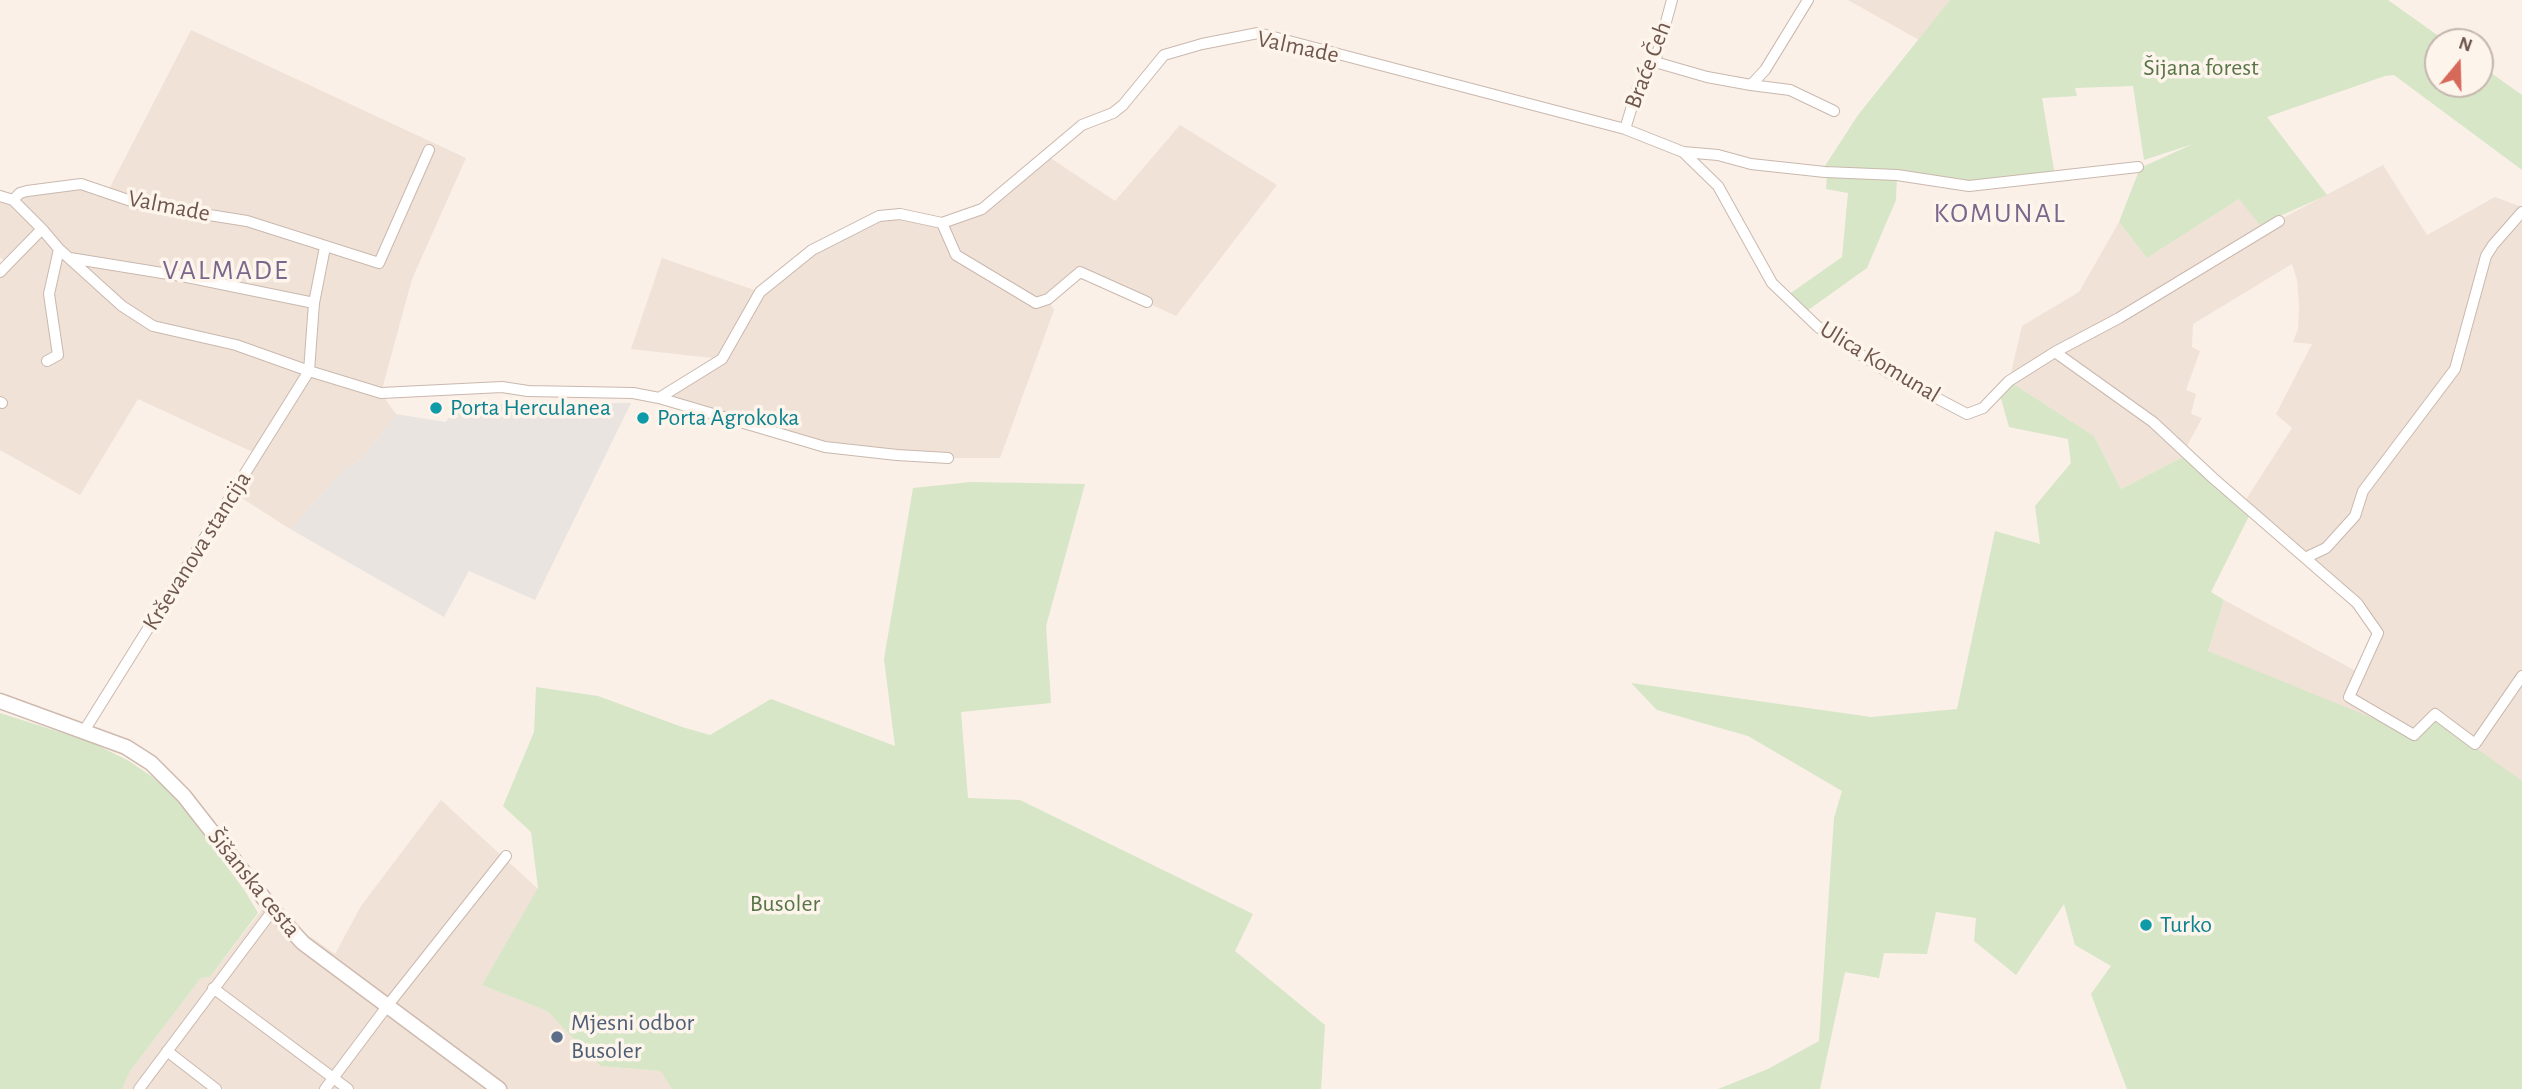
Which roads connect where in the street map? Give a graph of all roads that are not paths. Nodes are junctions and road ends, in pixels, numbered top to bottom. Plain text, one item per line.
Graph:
1 (1672, 0) edge
2 (1808, 0) edge
3 (1655, 62) junction
4 (1751, 85) junction
5 (1834, 111) dead end
6 (1625, 130) junction
7 (429, 150) dead end
8 (1683, 152) junction
9 (2138, 167) dead end
10 (0, 196) edge
11 (13, 200) junction
12 (2522, 212) edge
13 (2279, 220) dead end
14 (942, 223) junction
15 (42, 229) junction
16 (325, 247) junction
17 (59, 249) junction
18 (70, 258) junction
19 (0, 272) edge
20 (1147, 302) dead end
21 (314, 303) junction
22 (2055, 352) junction
23 (47, 362) dead end
24 (309, 371) junction
25 (659, 398) junction
26 (948, 458) dead end
27 (2307, 557) junction
28 (2522, 676) edge
29 (0, 701) edge
30 (84, 731) junction
31 (506, 856) dead end
32 (273, 910) junction
33 (213, 988) junction
34 (387, 1005) junction
35 (167, 1051) junction
36 (333, 1077) junction
37 (139, 1089) edge
38 (216, 1089) edge
39 (325, 1089) edge
40 (348, 1089) edge
41 (499, 1089) edge

1 - 3 street, Braće Čeh
2 - 4 street
3 - 4 street
3 - 6 street, Braće Čeh
4 - 5 street
6 - 8 street, Ulica Komunal
6 - 14 street, Valmade
7 - 16 street, Valmade
8 - 9 street, Ulica Komunal
8 - 22 street, Ulica Komunal
10 - 11 street
11 - 15 street
11 - 16 street, Valmade
12 - 27 street
13 - 22 street, Ulica Komunal
14 - 20 street
14 - 25 street
15 - 17 street
15 - 19 street
16 - 21 street
17 - 18 street
17 - 23 street
18 - 21 street
18 - 24 street
21 - 24 street
22 - 27 street
24 - 25 street
24 - 30 street, Krševanova stancija
25 - 26 street
27 - 28 street
29 - 30 main road, Šišanska cesta
30 - 32 main road, Šišanska cesta
31 - 34 street
32 - 33 street
32 - 34 main road, Šišanska cesta
33 - 35 street
33 - 36 street
34 - 36 street
34 - 41 main road, Šišanska cesta
35 - 37 street
35 - 38 street
36 - 39 street
36 - 40 street

